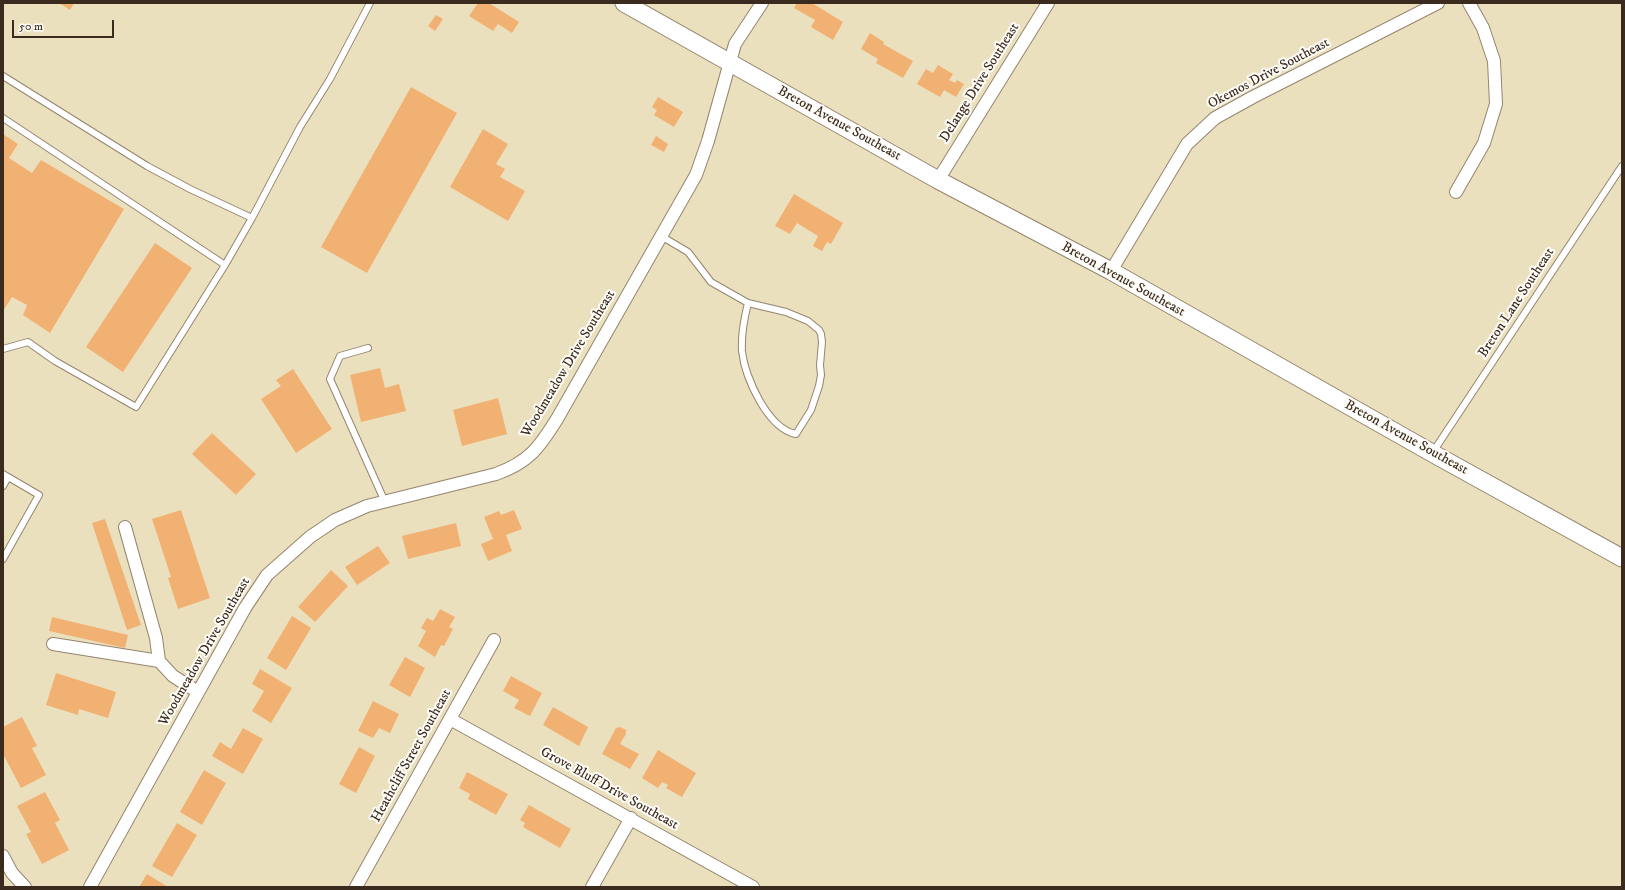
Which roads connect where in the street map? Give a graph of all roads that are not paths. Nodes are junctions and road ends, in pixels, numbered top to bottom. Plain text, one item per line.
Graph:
1 (370, 3) edge
2 (624, 3) edge
3 (762, 3) edge
4 (1048, 3) edge
5 (1438, 3) edge
6 (1470, 3) edge
7 (729, 62) junction
8 (3, 76) edge
9 (3, 118) edge
10 (1622, 166) edge
11 (938, 180) junction
12 (1456, 192) dead end
13 (252, 218) junction
14 (661, 236) junction
15 (226, 265) junction
16 (1110, 272) junction
17 (748, 303) junction
18 (368, 348) dead end
19 (3, 349) edge
20 (1432, 453) junction
21 (5, 475) edge
22 (3, 486) edge
23 (385, 502) junction
24 (125, 527) dead end
25 (1622, 558) edge
26 (3, 559) edge
27 (494, 640) dead end
28 (53, 644) dead end
29 (159, 661) junction
30 (198, 692) junction
31 (450, 719) junction
32 (631, 818) junction
33 (3, 856) edge
34 (25, 887) edge
35 (90, 887) edge
36 (356, 887) edge
37 (592, 887) edge
38 (753, 887) edge

1 - 13 lane
2 - 7 main road, Breton Avenue Southeast
3 - 7 street, Woodmeadow Drive Southeast
4 - 11 street, Delange Drive Southeast
5 - 16 street, Okemos Drive Southeast
6 - 12 street
7 - 11 main road, Breton Avenue Southeast
7 - 14 street, Woodmeadow Drive Southeast
8 - 13 lane
9 - 15 lane
10 - 20 lane, Breton Lane Southeast
11 - 16 main road, Breton Avenue Southeast
13 - 15 lane
14 - 17 lane
14 - 23 street, Woodmeadow Drive Southeast
15 - 19 lane
16 - 20 main road, Breton Avenue Southeast
17 - 17 lane
18 - 23 lane
20 - 25 main road, Breton Avenue Southeast
21 - 22 lane
21 - 26 lane
23 - 30 street, Woodmeadow Drive Southeast
24 - 29 street
27 - 31 street, Heathcliff Street Southeast
28 - 29 street
29 - 30 street
30 - 35 street, Woodmeadow Drive Southeast
31 - 32 street, Grove Bluff Drive Southeast
31 - 36 street, Heathcliff Street Southeast
32 - 37 street
32 - 38 street, Grove Bluff Drive Southeast
33 - 34 street

